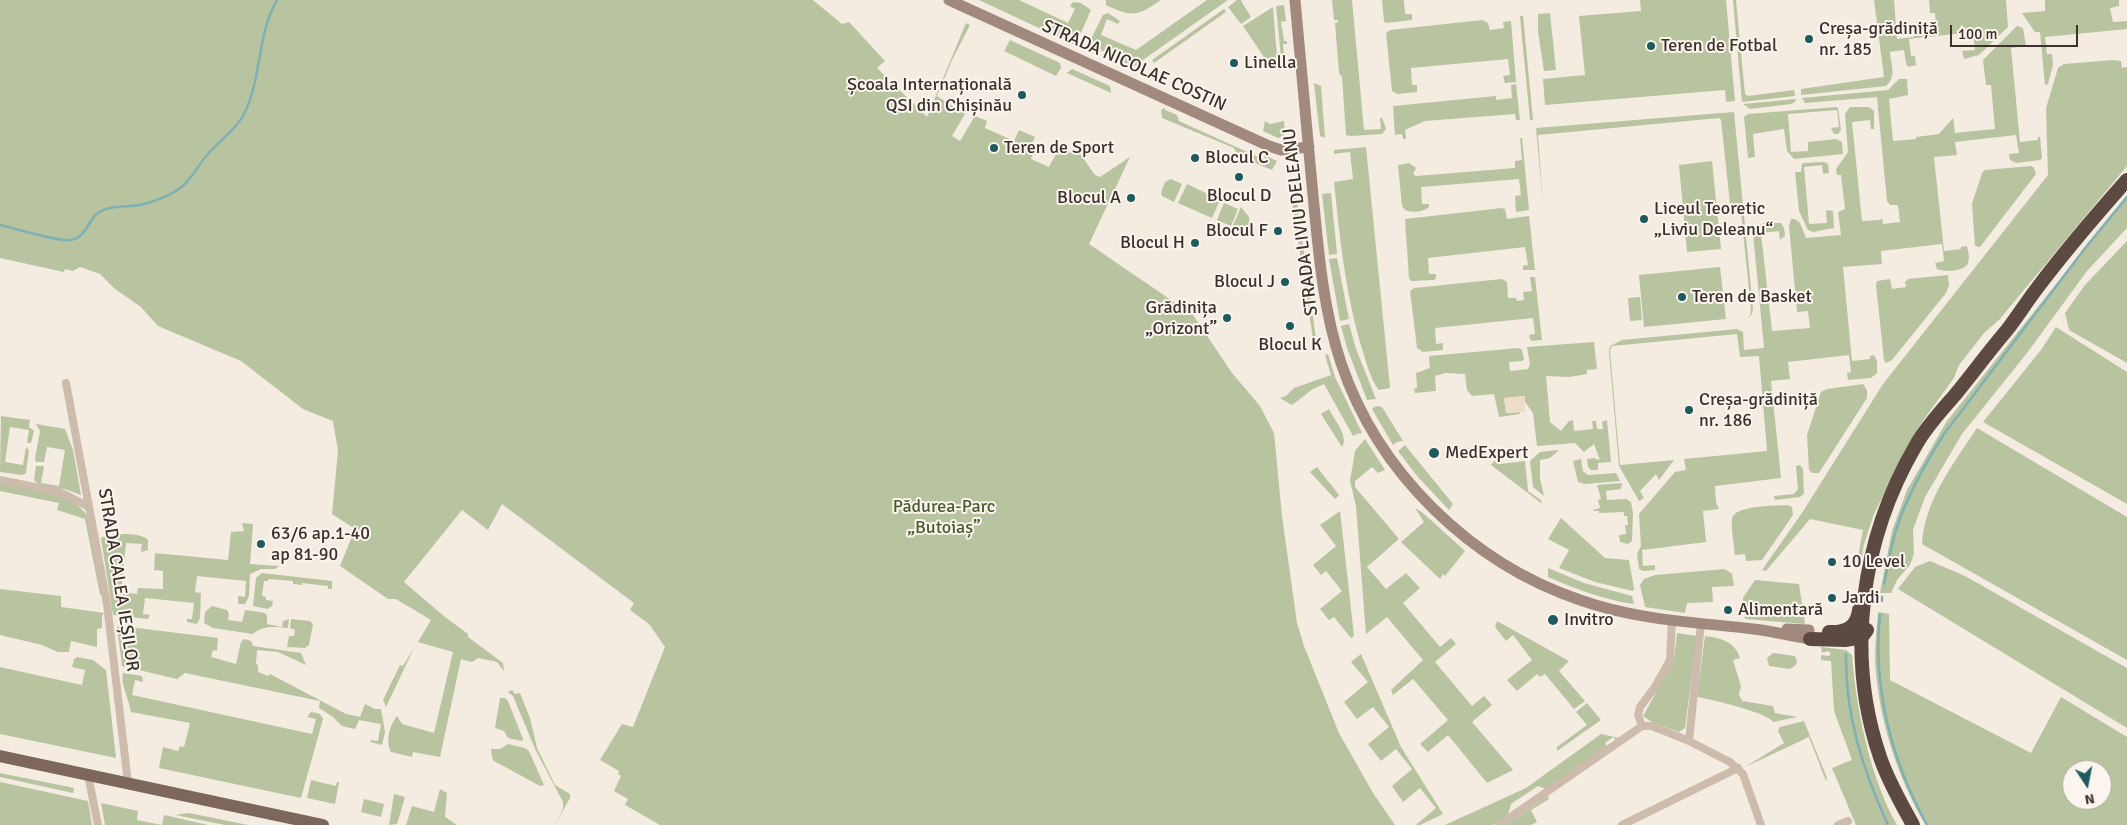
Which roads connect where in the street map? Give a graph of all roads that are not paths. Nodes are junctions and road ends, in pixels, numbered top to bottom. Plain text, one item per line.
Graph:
1 (949, 0) edge
2 (1295, 0) edge
3 (1309, 147) junction
4 (2127, 180) edge
5 (66, 383) dead end
6 (1956, 393) junction
7 (1898, 479) junction
8 (0, 480) edge
9 (89, 507) junction
10 (1672, 620) junction
11 (1701, 624) junction
12 (1811, 633) junction
13 (1861, 638) junction
14 (1642, 726) junction
15 (1689, 741) junction
16 (0, 756) edge
17 (1738, 768) junction
18 (88, 775) junction
19 (128, 783) junction
20 (1891, 783) junction
21 (1848, 821) dead end
22 (98, 825) edge
23 (323, 825) edge
24 (1499, 825) edge
25 (1622, 825) edge
26 (1761, 825) edge
27 (1838, 825) edge
28 (1914, 825) edge

1 - 3 main road, STRADA NICOLAE COSTIN
2 - 3 main road, STRADA LIVIU DELEANU
3 - 10 main road, STRADA LIVIU DELEANU
4 - 6 highway
5 - 9 street, STRADA CALEA IEȘILOR
6 - 7 highway
6 - 13 highway
6 - 20 highway
7 - 12 highway
7 - 13 highway
8 - 9 street
9 - 19 street, STRADA CALEA IEȘILOR
10 - 11 main road, STRADA LIVIU DELEANU
10 - 14 street
11 - 12 main road, STRADA LIVIU DELEANU
11 - 15 street
12 - 13 highway
12 - 20 highway
13 - 20 highway
14 - 15 street
14 - 24 street
15 - 17 street
16 - 18 main road
17 - 25 street
17 - 26 street
18 - 19 main road
18 - 22 street
19 - 23 main road
20 - 28 highway
21 - 27 street

